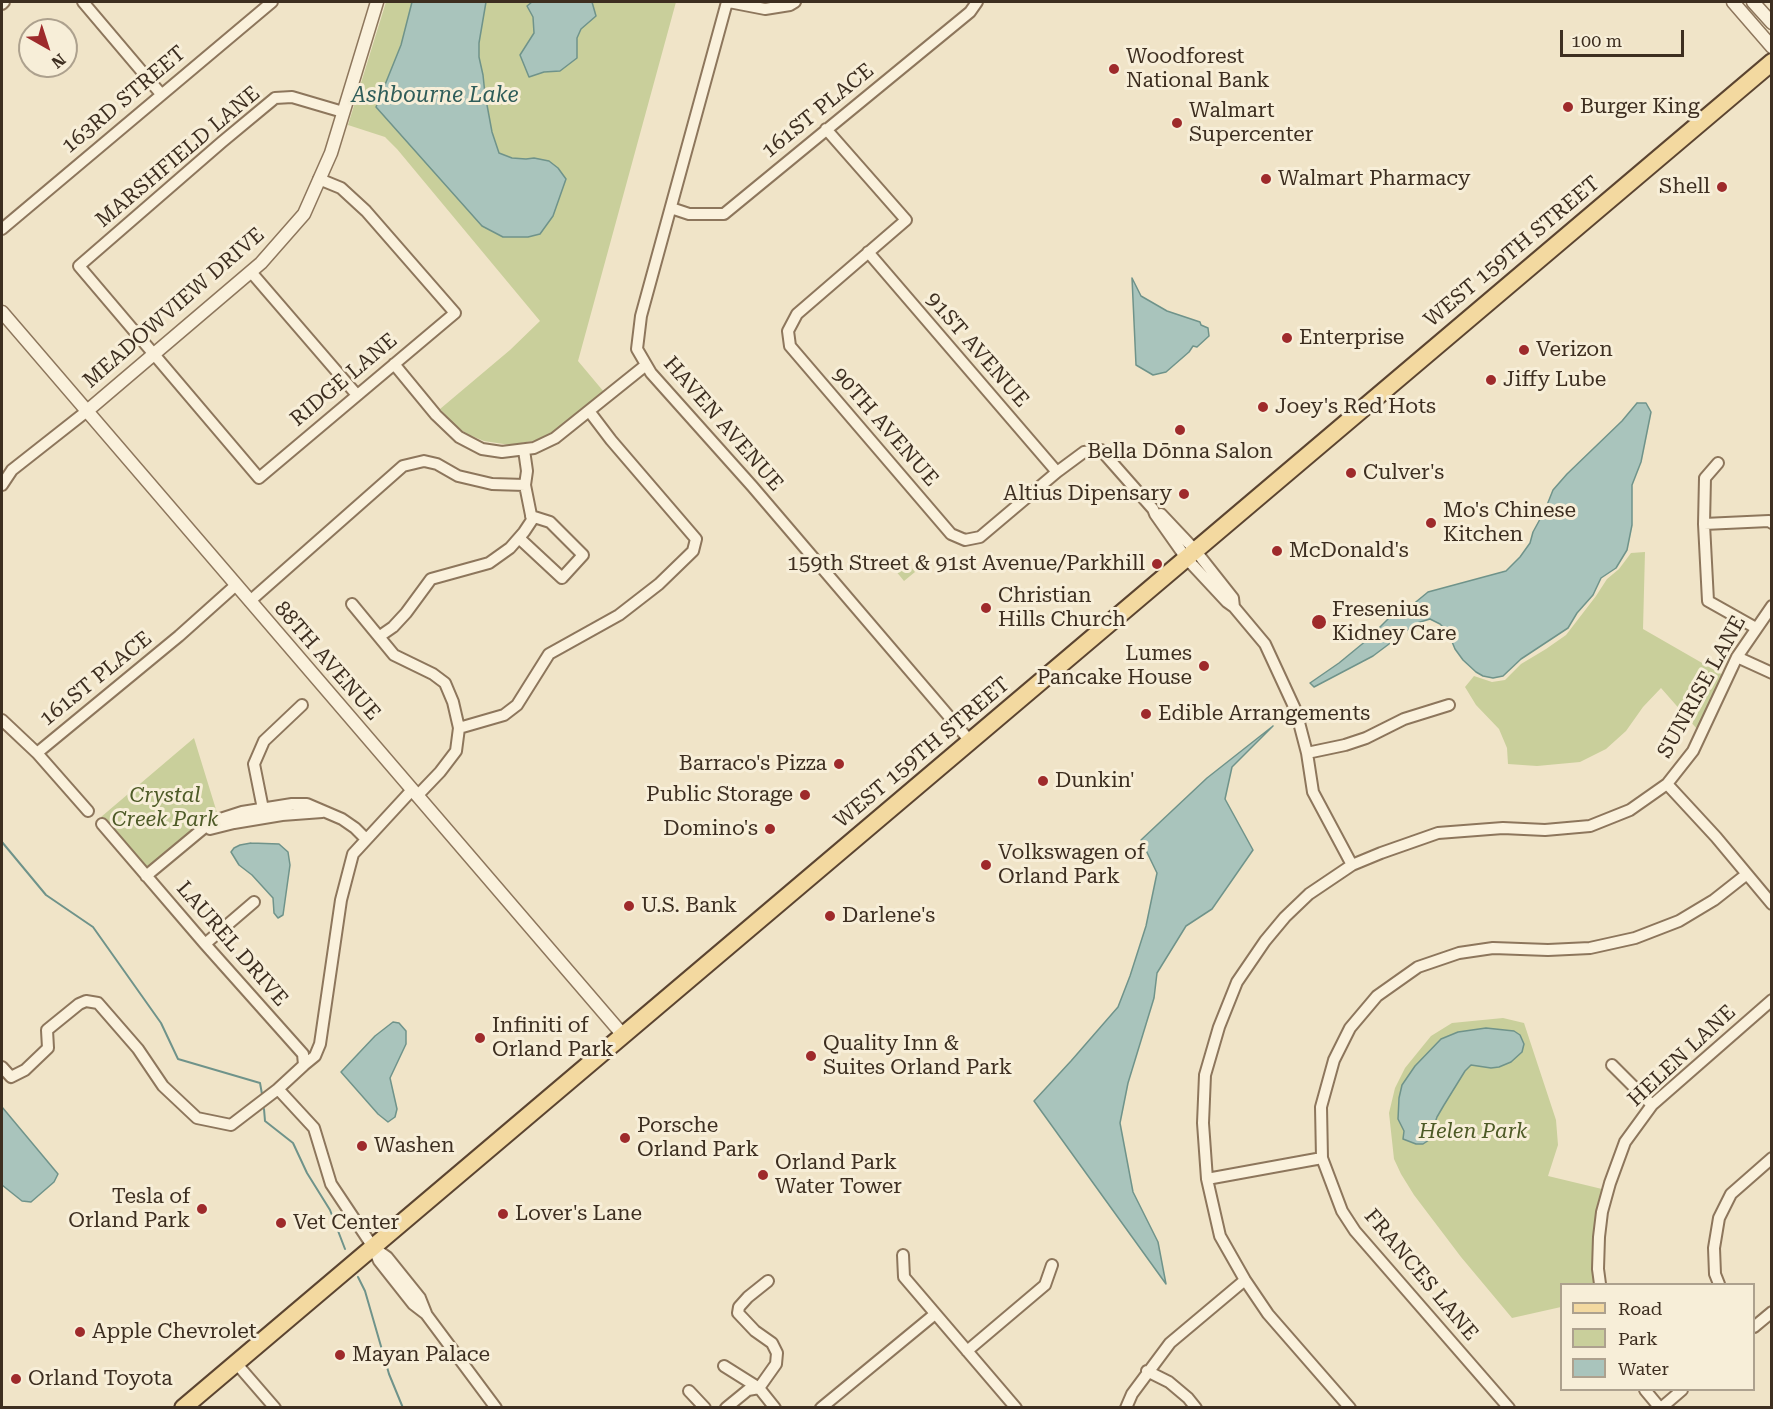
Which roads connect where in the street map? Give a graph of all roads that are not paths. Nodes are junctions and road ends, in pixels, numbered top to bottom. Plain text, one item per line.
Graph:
1 (83, 2) edge
2 (272, 2) edge
3 (377, 2) edge
4 (728, 2) edge
5 (795, 2) edge
6 (977, 2) edge
7 (1733, 2) edge
8 (1753, 2) edge
9 (1772, 23) edge
10 (1772, 47) edge
11 (1772, 62) edge
12 (161, 94) junction
13 (343, 112) junction
14 (826, 129) junction
15 (319, 179) junction
16 (671, 208) junction
17 (2, 229) edge
18 (868, 252) junction
19 (251, 272) junction
20 (2, 312) edge
21 (154, 354) junction
22 (394, 364) junction
23 (646, 365) junction
24 (357, 395) junction
25 (87, 411) junction
26 (589, 411) junction
27 (524, 450) junction
28 (1718, 463) dead end
29 (1057, 472) junction
30 (2, 485) edge
31 (525, 485) junction
32 (531, 516) junction
33 (1772, 523) edge
34 (1704, 524) junction
35 (519, 538) junction
36 (1191, 554) junction
37 (236, 585) junction
38 (250, 601) junction
39 (352, 604) dead end
40 (1772, 606) edge
41 (1756, 628) junction
42 (380, 636) junction
43 (1737, 657) junction
44 (1772, 673) edge
45 (302, 705) dead end
46 (1449, 705) dead end
47 (2, 720) edge
48 (459, 728) junction
49 (970, 741) junction
50 (37, 753) junction
51 (1307, 753) junction
52 (1667, 784) junction
53 (414, 793) junction
54 (88, 811) dead end
55 (264, 813) junction
56 (102, 824) dead end
57 (366, 839) junction
58 (1352, 865) junction
59 (1746, 874) junction
60 (146, 876) junction
61 (254, 902) dead end
62 (1772, 904) edge
63 (205, 944) junction
64 (1772, 1000) edge
65 (623, 1035) junction
66 (304, 1065) junction
67 (1612, 1065) dead end
68 (2, 1067) edge
69 (278, 1089) junction
70 (1652, 1105) junction
71 (1322, 1158) junction
72 (1772, 1158) edge
73 (1207, 1179) junction
74 (373, 1247) junction
75 (903, 1255) dead end
76 (1052, 1265) dead end
77 (1245, 1280) junction
78 (768, 1281) dead end
79 (1600, 1283) edge
80 (1719, 1283) edge
81 (1772, 1312) edge
82 (935, 1314) junction
83 (1755, 1326) edge
84 (967, 1351) junction
85 (236, 1363) junction
86 (724, 1366) dead end
87 (1147, 1371) junction
88 (759, 1388) junction
89 (689, 1391) dead end
90 (1647, 1391) edge
91 (1680, 1391) edge
92 (183, 1407) edge
93 (275, 1407) edge
94 (496, 1407) edge
95 (705, 1407) edge
96 (726, 1407) edge
97 (775, 1407) edge
98 (821, 1407) edge
99 (1016, 1407) edge
100 (1126, 1407) edge
101 (1196, 1407) edge
102 (1350, 1407) edge
103 (1509, 1407) edge
104 (1660, 1407) edge

1 - 12 street
2 - 12 street, 163RD STREET
3 - 13 street, MEADOWVIEW DRIVE
4 - 5 street
4 - 16 street, HAVEN AVENUE
6 - 14 street, 161ST PLACE
7 - 10 street
8 - 9 street
11 - 36 main road, WEST 159TH STREET
12 - 17 street, 163RD STREET
13 - 15 street, MEADOWVIEW DRIVE
13 - 21 street, MARSHFIELD LANE
14 - 16 street, 161ST PLACE
14 - 18 street
15 - 19 street, MEADOWVIEW DRIVE
15 - 22 street, RIDGE LANE
16 - 23 street, HAVEN AVENUE
18 - 29 street, 91ST AVENUE
18 - 29 street, 90TH AVENUE
19 - 21 street, MEADOWVIEW DRIVE
19 - 24 street
20 - 25 street, 88TH AVENUE
21 - 24 street, RIDGE LANE
21 - 25 street, MEADOWVIEW DRIVE
22 - 24 street, RIDGE LANE
22 - 27 street
23 - 26 street
23 - 49 street, HAVEN AVENUE
25 - 30 street
25 - 37 street, 88TH AVENUE
26 - 27 street
26 - 48 street
27 - 31 street
28 - 34 street
29 - 36 street
31 - 32 street
31 - 38 street
32 - 35 street
32 - 35 street
33 - 34 street
34 - 41 street
35 - 42 street
36 - 49 main road, WEST 159TH STREET
36 - 51 street
37 - 38 street, 88TH AVENUE
37 - 50 street, 161ST PLACE
38 - 53 street, 88TH AVENUE
39 - 42 street
40 - 41 street, SUNRISE LANE
41 - 43 street, SUNRISE LANE
42 - 48 street
43 - 44 street
43 - 52 street, SUNRISE LANE
45 - 55 street
46 - 51 street
47 - 50 street
48 - 53 street
49 - 65 main road, WEST 159TH STREET
50 - 54 street
51 - 58 street
52 - 58 street, SUNRISE LANE
52 - 59 street
53 - 57 street
53 - 65 street, 88TH AVENUE
55 - 57 street
55 - 60 street
56 - 60 street, LAUREL DRIVE
57 - 66 street
58 - 73 street, SUNRISE LANE
59 - 62 street
59 - 71 street, FRANCES LANE
60 - 63 street, LAUREL DRIVE
61 - 63 street
63 - 66 street, LAUREL DRIVE
64 - 70 street, HELEN LANE
65 - 74 main road, WEST 159TH STREET
66 - 69 street
67 - 70 street
68 - 69 street
69 - 74 street
70 - 79 street, HELEN LANE
71 - 73 street
71 - 103 street, FRANCES LANE
72 - 80 street
73 - 77 street, SUNRISE LANE
74 - 85 main road, WEST 159TH STREET
74 - 94 street
75 - 82 street
76 - 84 street
77 - 87 street
77 - 102 street, SUNRISE LANE
78 - 88 street
81 - 83 street
82 - 84 street
82 - 98 street
84 - 99 street
85 - 92 main road, WEST 159TH STREET
85 - 93 street
86 - 88 street
87 - 100 street
87 - 101 street
88 - 96 street
88 - 97 street
89 - 95 street
90 - 104 street
91 - 104 street

